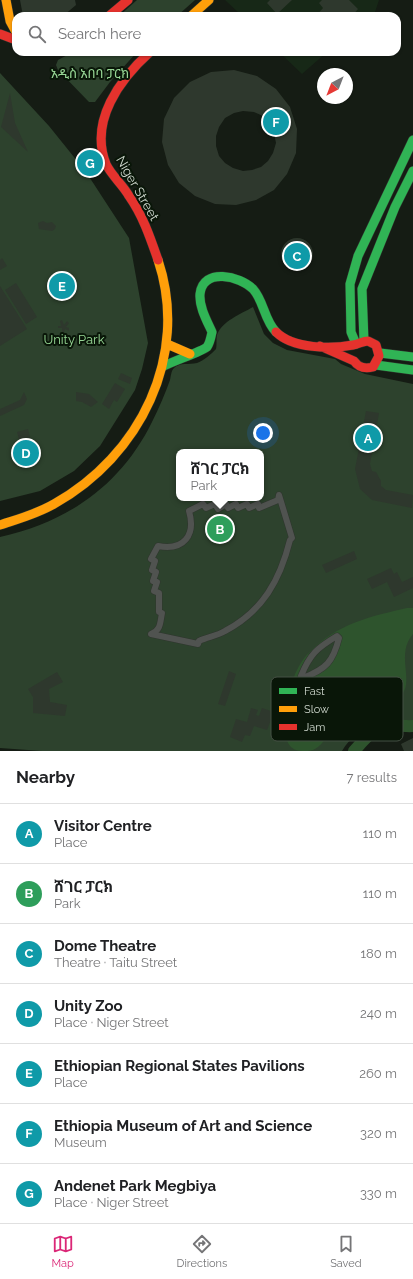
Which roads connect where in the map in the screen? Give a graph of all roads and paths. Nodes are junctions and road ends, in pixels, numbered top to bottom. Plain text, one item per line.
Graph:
1 (6, 0) edge
2 (128, 0) edge
3 (209, 0) edge
4 (114, 12) edge
5 (196, 12) edge
6 (12, 25) edge
7 (0, 34) edge
8 (12, 38) edge
9 (145, 56) edge
10 (413, 140) edge
11 (413, 171) edge
12 (360, 343) junction
13 (167, 344) junction
14 (320, 346) junction
15 (380, 353) junction
16 (190, 354) junction
17 (413, 357) edge
18 (354, 361) junction
19 (376, 364) junction
20 (162, 367) junction
21 (413, 370) edge
22 (0, 525) edge
23 (151, 634) joint
24 (302, 677) edge
25 (306, 677) edge

1 - 6 main road
2 - 4 main road
3 - 5 main road
7 - 8 main road
9 - 13 main road, Niger Street
10 - 12 main road
11 - 12 main road
12 - 14 main road
12 - 15 main road
12 - 18 main road
13 - 16 main road
13 - 20 main road, Niger Street
14 - 16 main road
14 - 18 main road
15 - 17 main road
15 - 19 main road
16 - 20 main road
18 - 19 main road
19 - 21 main road
20 - 22 main road, Niger Street
23 - 23 street
24 - 25 street

